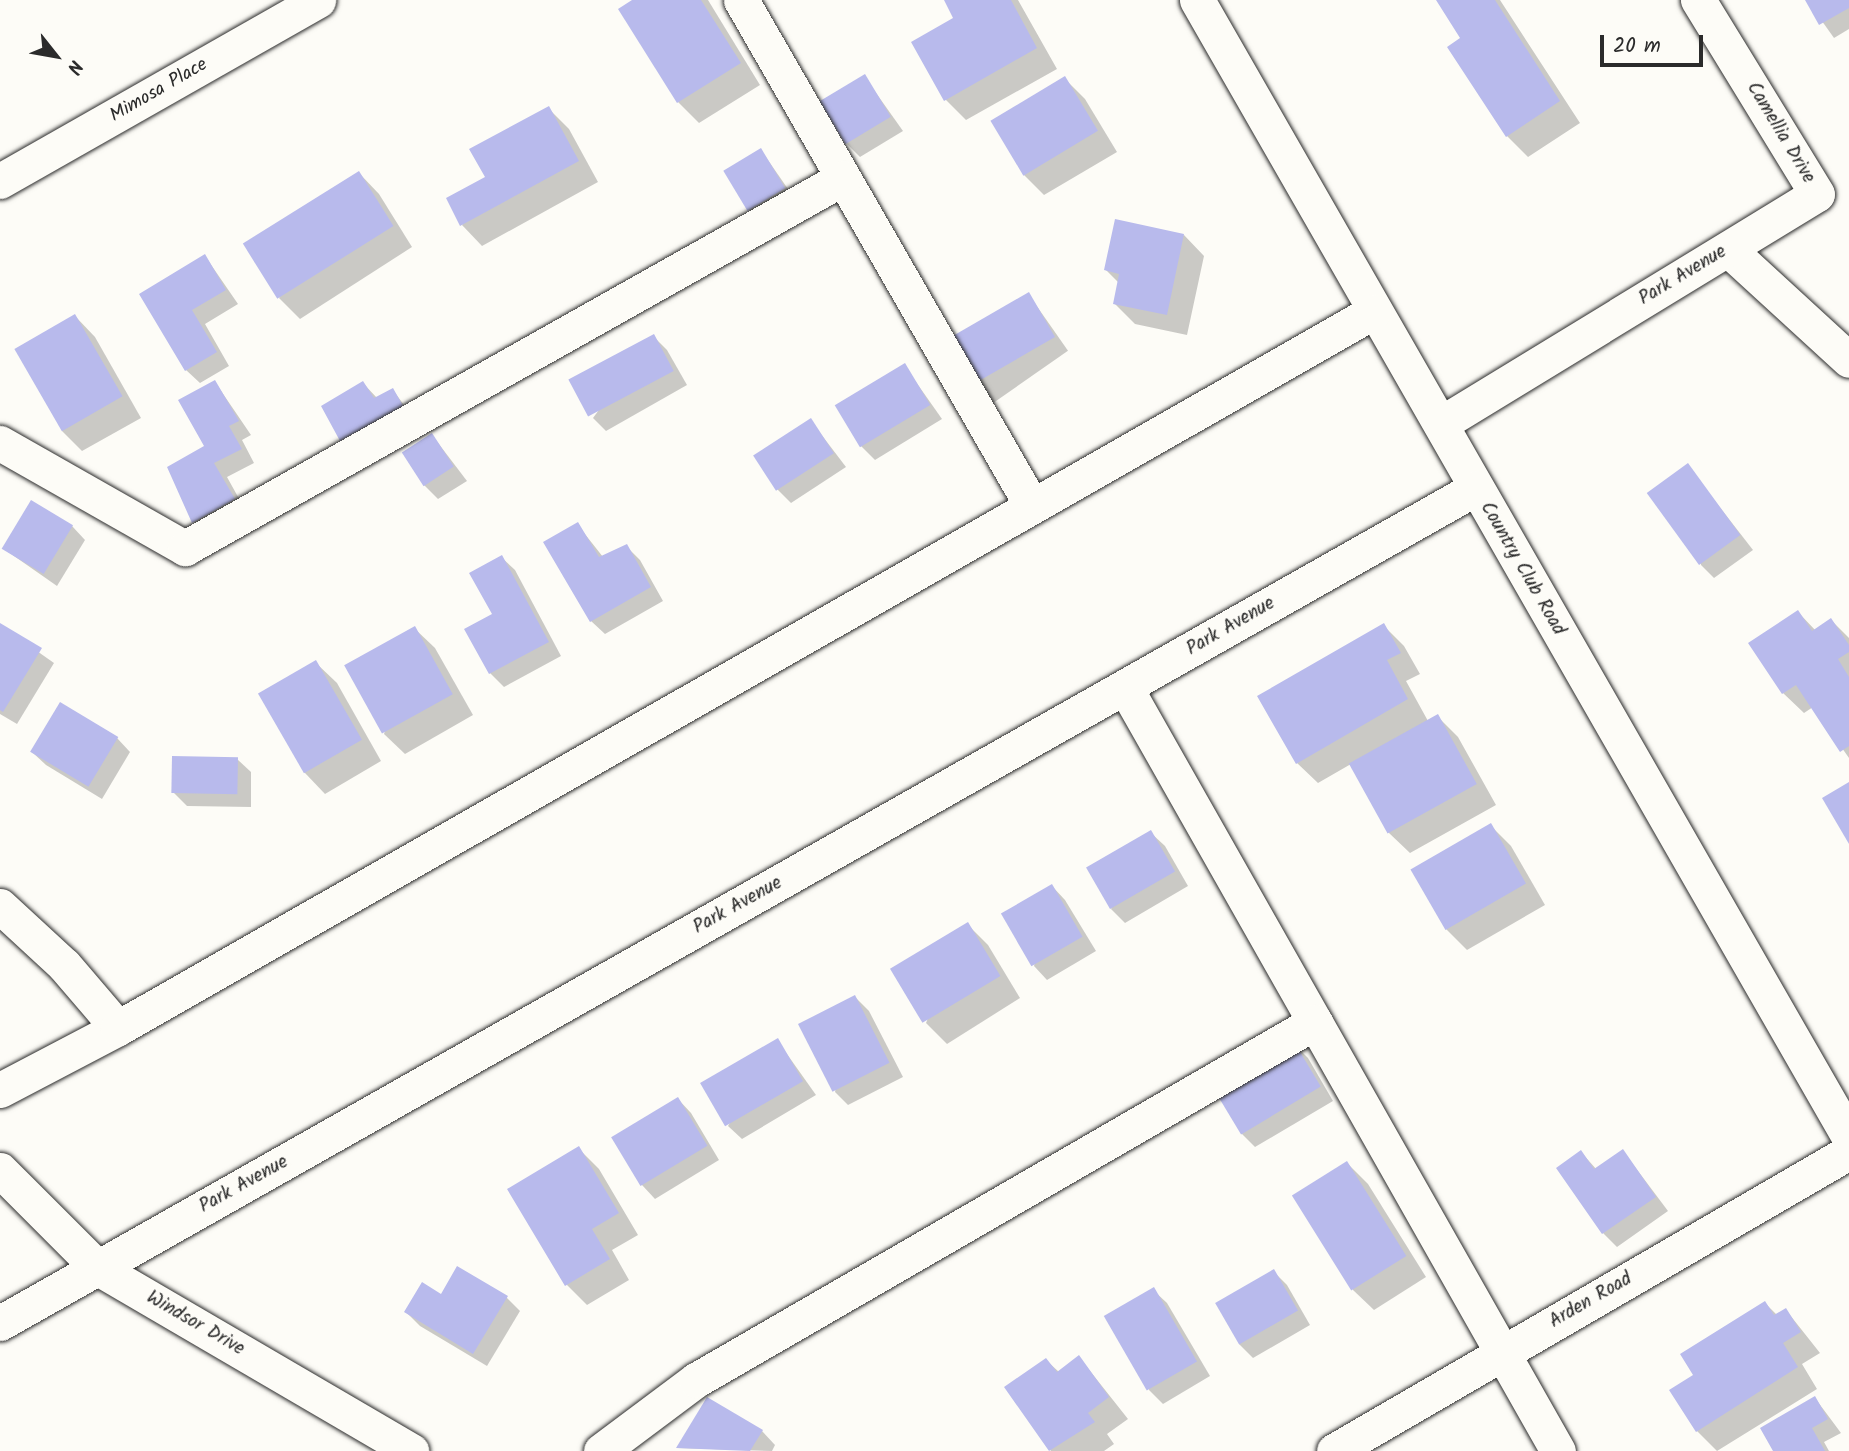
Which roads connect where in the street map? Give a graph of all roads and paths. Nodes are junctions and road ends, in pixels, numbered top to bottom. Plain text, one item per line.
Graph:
1 (318, 0) edge
2 (741, 0) edge
3 (1197, 0) edge
4 (1699, 0) edge
5 (843, 178) junction
6 (0, 181) edge
7 (1817, 194) joint
8 (1728, 249) junction
9 (1373, 312) junction
10 (1849, 360) edge
11 (1442, 423) junction
12 (0, 443) edge
13 (1476, 488) junction
14 (1032, 506) junction
15 (1125, 687) junction
16 (0, 906) edge
17 (1315, 1022) junction
18 (118, 1028) junction
19 (0, 1090) edge
20 (1849, 1136) edge
21 (1849, 1152) edge
22 (0, 1170) edge
23 (98, 1268) junction
24 (0, 1324) edge
25 (1503, 1352) junction
26 (411, 1451) edge
27 (601, 1451) edge
28 (1334, 1451) edge
29 (1558, 1451) edge

1 - 6 street, Mimosa Place
2 - 5 street
3 - 9 street, Country Club Road
4 - 7 street, Camellia Drive
5 - 12 street
5 - 14 street
7 - 8 street, Park Avenue
8 - 10 street
8 - 11 street, Park Avenue
9 - 11 street, Country Club Road
9 - 14 street
11 - 13 street, Country Club Road
13 - 15 street, Park Avenue
13 - 20 street, Country Club Road
14 - 18 street
15 - 17 street
15 - 23 street, Park Avenue
16 - 18 street
17 - 25 street
17 - 27 street
18 - 19 street
21 - 25 street, Arden Road
22 - 23 street, Windsor Drive
23 - 24 street, Park Avenue
23 - 26 street, Windsor Drive
25 - 28 street, Arden Road
25 - 29 street

